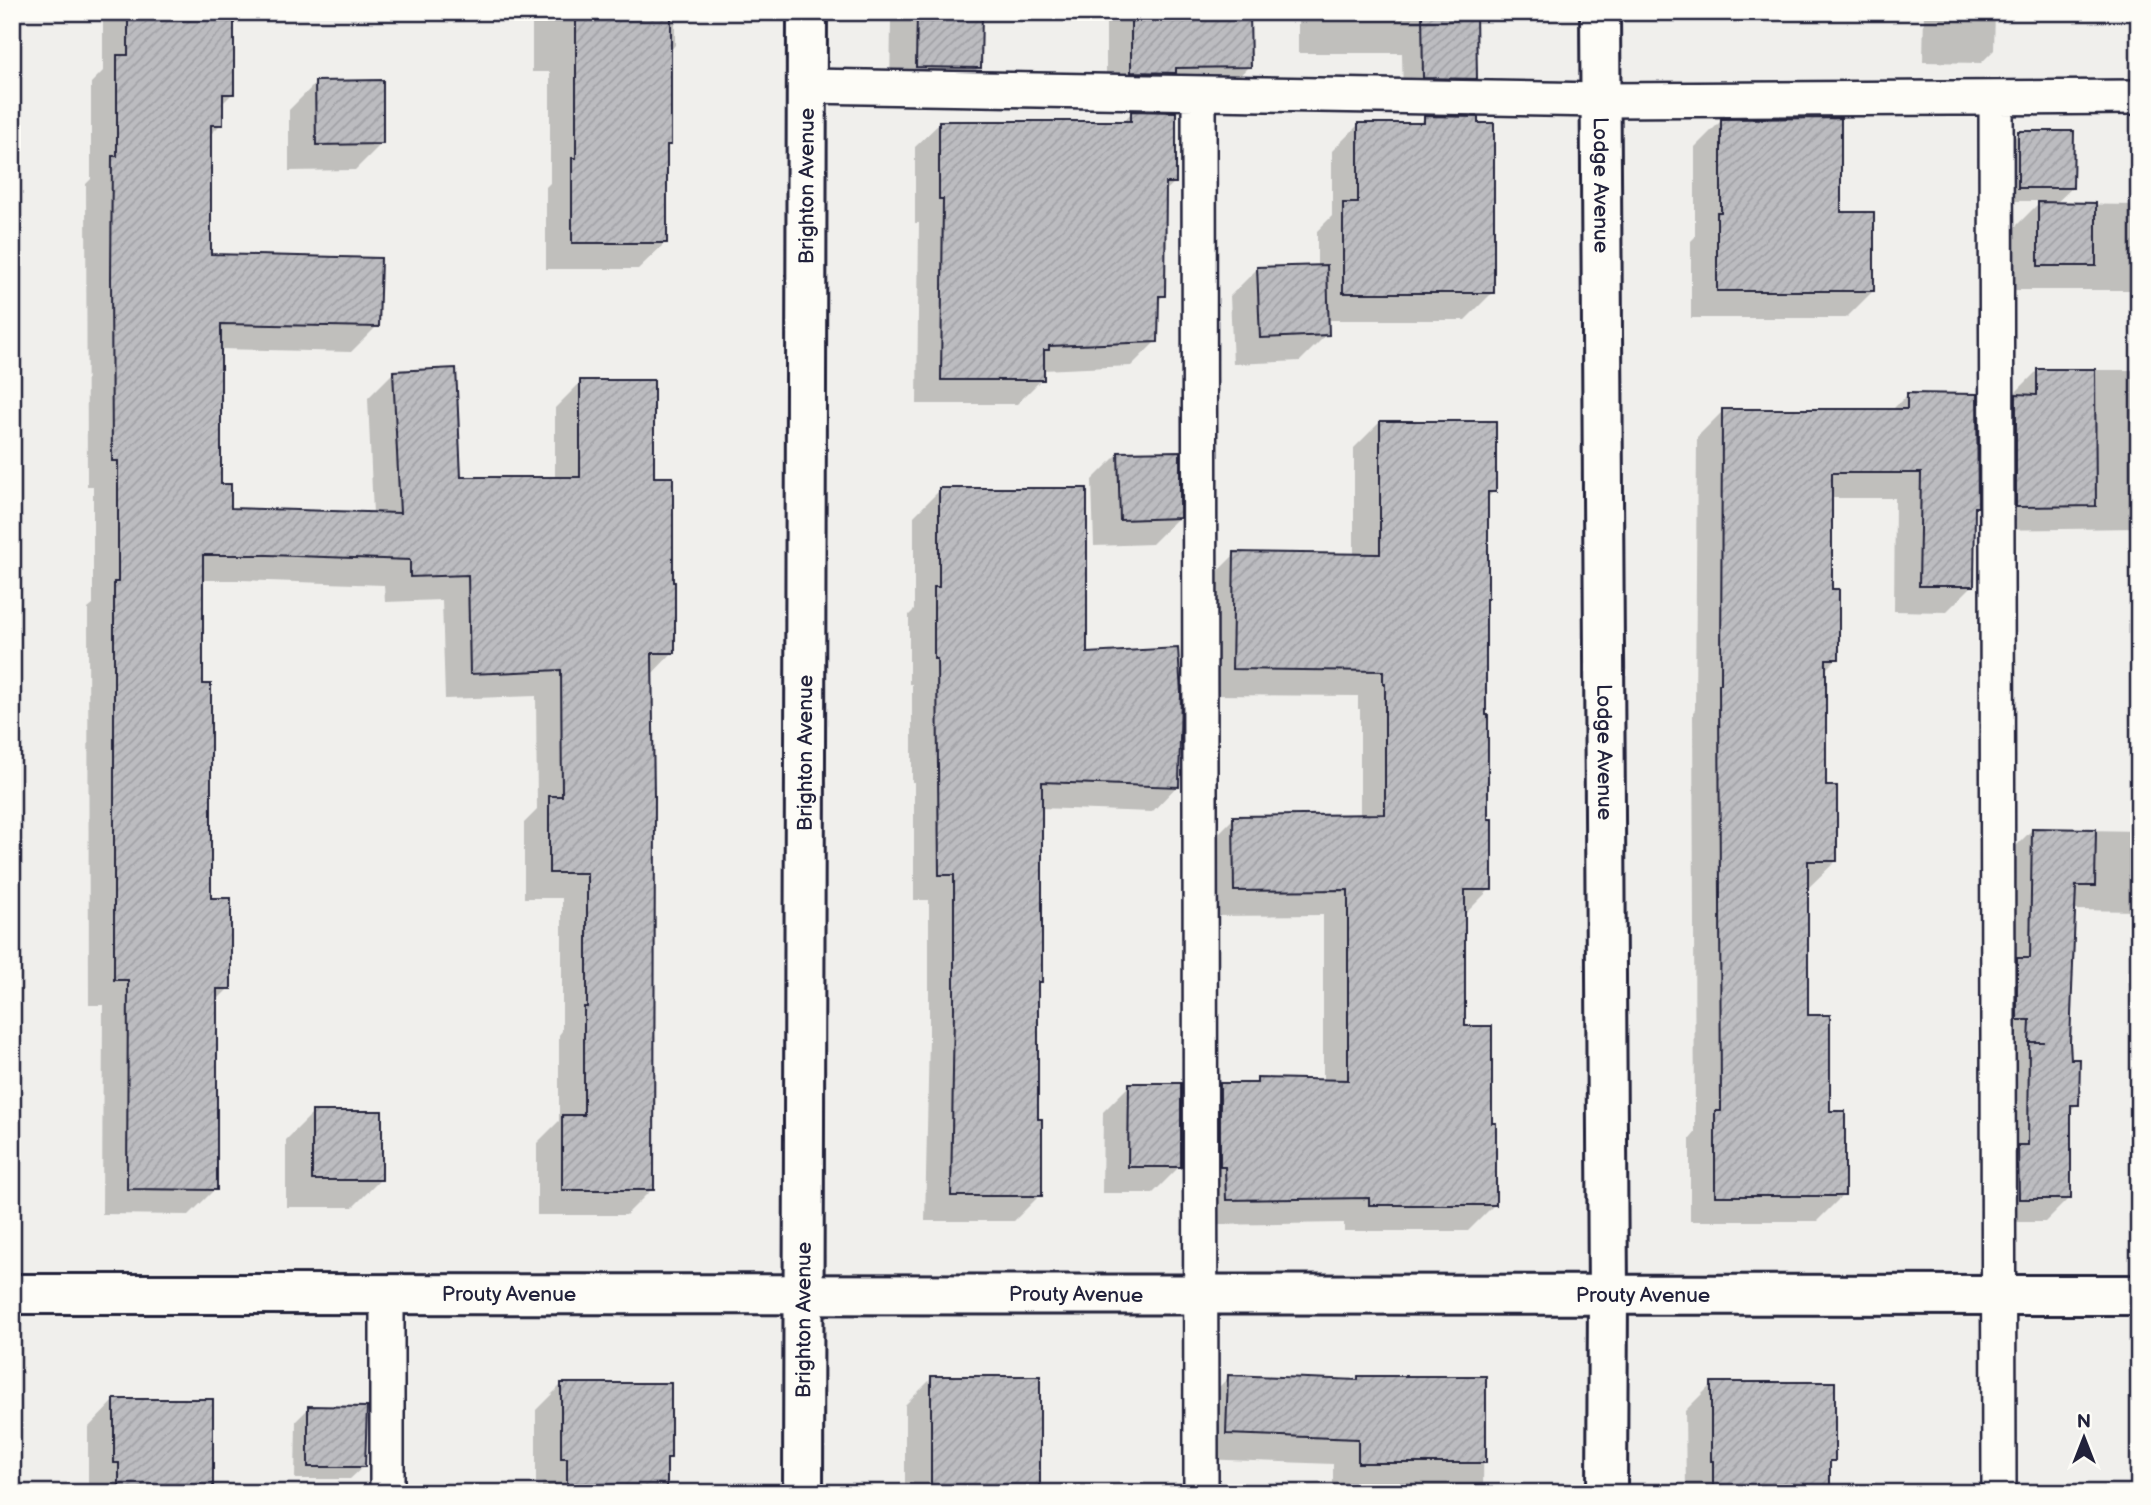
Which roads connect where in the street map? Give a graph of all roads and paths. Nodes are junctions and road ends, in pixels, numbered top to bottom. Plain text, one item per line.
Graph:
1 (807, 12) edge
2 (1600, 12) edge
3 (807, 86) junction
4 (1199, 93) junction
5 (2139, 97) edge
6 (1996, 98) junction
7 (1601, 100) junction
8 (12, 1294) edge
9 (387, 1295) junction
10 (804, 1295) junction
11 (1201, 1295) junction
12 (1608, 1295) junction
13 (1999, 1295) junction
14 (2139, 1296) edge
15 (387, 1493) edge
16 (803, 1493) edge
17 (1201, 1493) edge
18 (1607, 1493) edge
19 (1999, 1493) edge

1 - 3 street, Brighton Avenue
2 - 7 street, Lodge Avenue
3 - 4 lane
3 - 10 street, Brighton Avenue
4 - 7 lane
4 - 11 lane
5 - 6 lane
6 - 7 lane
6 - 13 lane
7 - 12 street, Lodge Avenue
8 - 9 street, Prouty Avenue
9 - 10 street, Prouty Avenue
9 - 15 lane
10 - 11 street, Prouty Avenue
10 - 16 street, Brighton Avenue
11 - 12 street, Prouty Avenue
11 - 17 lane
12 - 13 street, Prouty Avenue
12 - 18 street, Lodge Avenue
13 - 14 street, Prouty Avenue
13 - 19 lane

